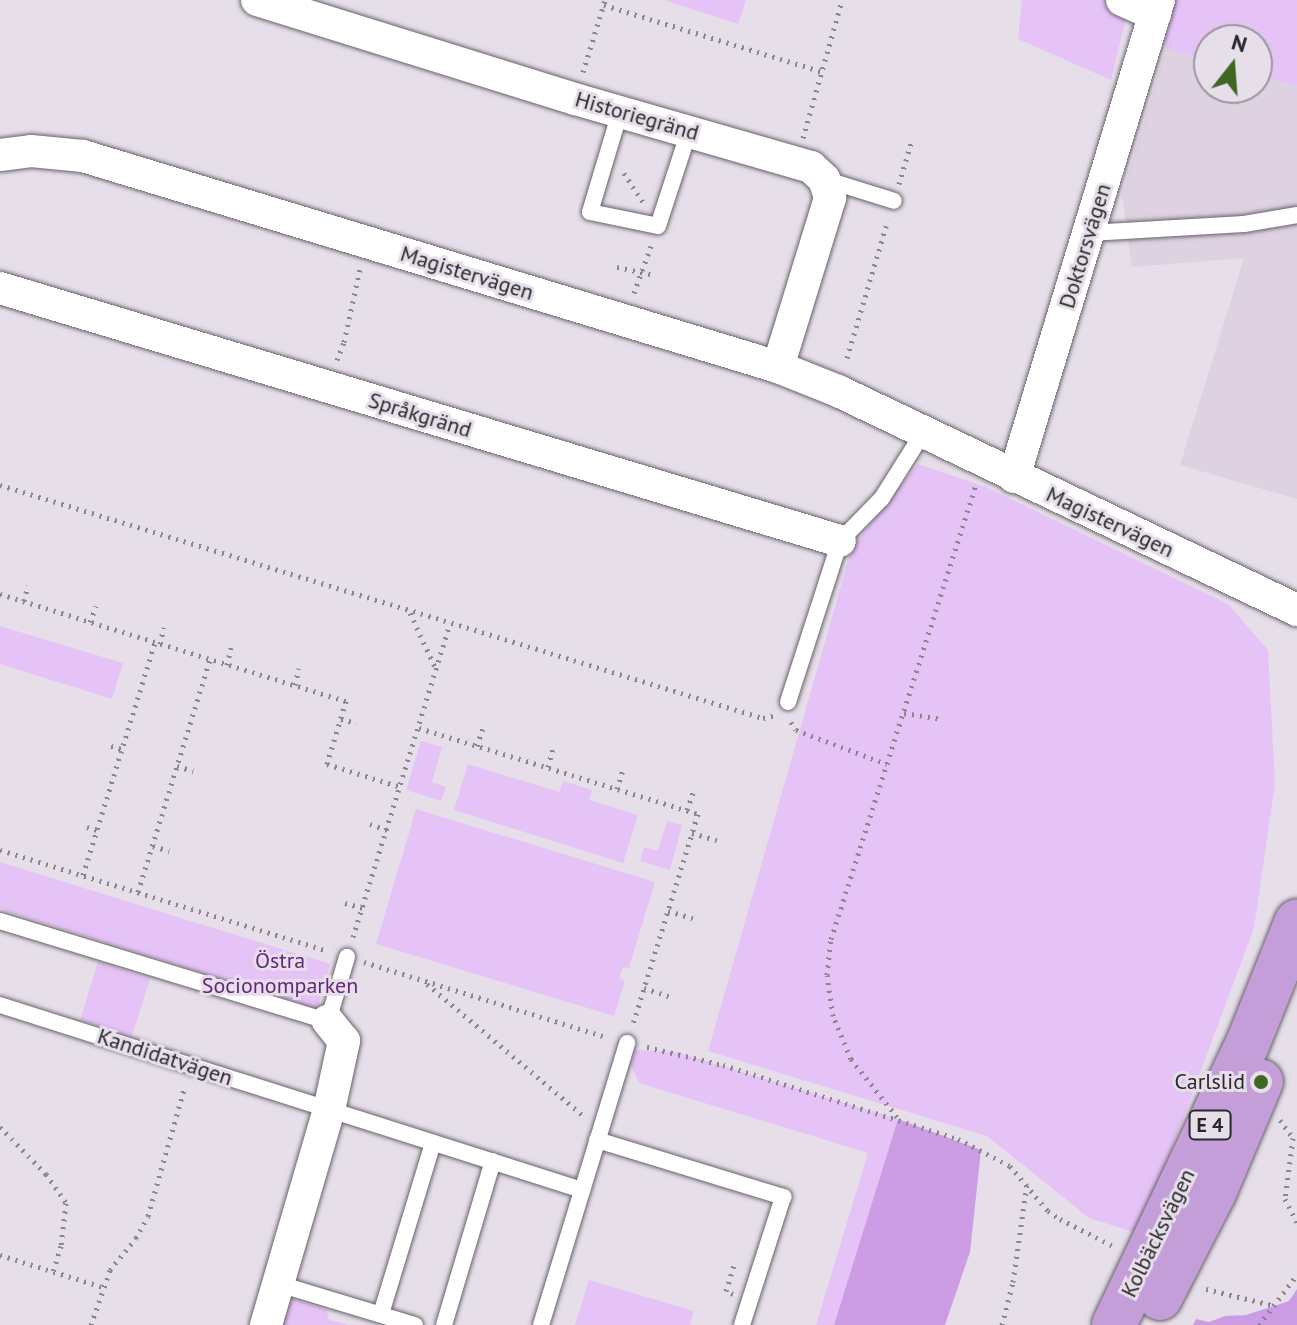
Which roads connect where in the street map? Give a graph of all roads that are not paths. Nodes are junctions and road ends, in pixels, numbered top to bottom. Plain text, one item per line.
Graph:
1 (257, 0) edge
2 (1122, 0) edge
3 (1157, 8) edge
4 (620, 112) junction
5 (689, 131) junction
6 (0, 155) edge
7 (824, 179) junction
8 (894, 201) road end
9 (1297, 215) edge
10 (1089, 233) junction
11 (0, 288) edge
12 (778, 367) junction
13 (923, 433) junction
14 (1000, 470) junction
15 (840, 541) junction
16 (1297, 610) edge
17 (786, 707) road end
18 (0, 921) edge
19 (1297, 921) edge
20 (347, 957) road end
21 (1297, 992) edge
22 (0, 1005) edge
23 (328, 1021) junction
24 (627, 1043) road end
25 (329, 1110) junction
26 (599, 1135) junction
27 (433, 1143) junction
28 (493, 1161) junction
29 (582, 1190) junction
30 (279, 1284) junction
31 (381, 1314) junction
32 (266, 1325) edge
33 (415, 1325) edge
34 (444, 1325) edge
35 (541, 1325) edge
36 (742, 1325) edge
37 (1114, 1325) edge
38 (1146, 1325) edge

1 - 4 street, Historiegränd
2 - 3 street, Doktorsvägen
3 - 10 street, Doktorsvägen
4 - 5 street, Historiegränd
4 - 5 lane
5 - 7 street, Historiegränd
6 - 12 street, Magistervägen
7 - 8 lane
7 - 12 street
9 - 10 lane
10 - 14 street, Doktorsvägen
11 - 15 street, Språkgränd
12 - 13 street, Magistervägen
13 - 14 street, Magistervägen
13 - 15 lane
14 - 16 street, Magistervägen
15 - 17 lane
18 - 23 lane
19 - 37 highway, Kolbäcksvägen / E 4
20 - 23 lane
21 - 38 highway, Kolbäcksvägen / E 4
22 - 25 lane, Kandidatvägen
23 - 25 street
24 - 26 lane
25 - 27 lane, Kandidatvägen
25 - 30 street
26 - 29 lane
26 - 36 lane
27 - 28 lane, Kandidatvägen
27 - 31 lane
28 - 29 lane, Kandidatvägen
28 - 34 lane
29 - 35 lane
30 - 31 lane
30 - 32 street
31 - 33 lane

